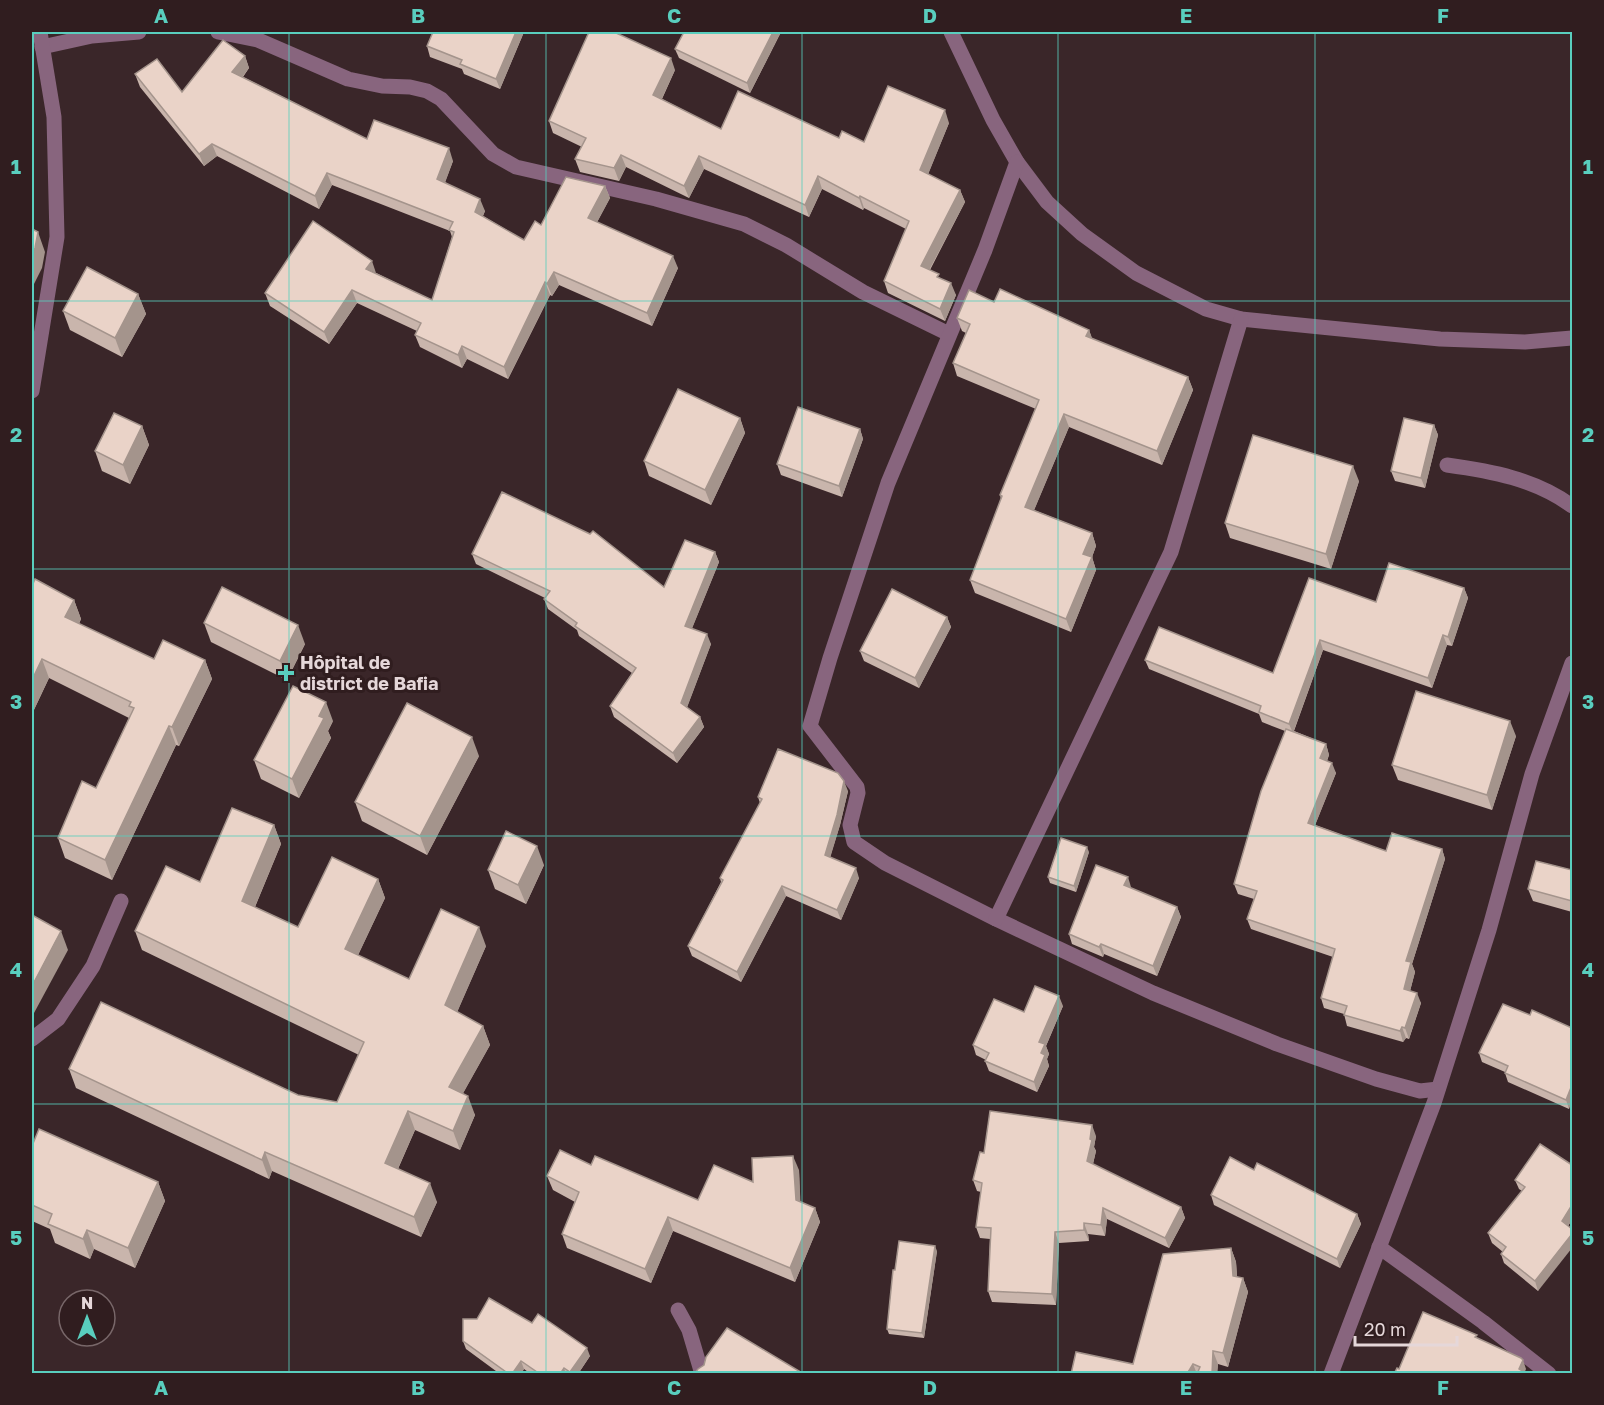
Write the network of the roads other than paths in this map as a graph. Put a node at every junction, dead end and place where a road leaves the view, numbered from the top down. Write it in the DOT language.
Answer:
graph roads {
  1 [pos="139,32"];
  2 [pos="218,32"];
  3 [pos="951,32"];
  4 [pos="41,39"];
  5 [pos="1017,162"];
  6 [pos="1241,319"];
  7 [pos="950,334"];
  8 [pos="1572,338"];
  9 [pos="32,391"];
  10 [pos="1447,465"];
  11 [pos="1572,506"];
  12 [pos="1572,663"];
  13 [pos="121,901"];
  14 [pos="996,919"];
  15 [pos="32,1039"];
  16 [pos="1438,1089"];
  17 [pos="1379,1247"];
  18 [pos="678,1310"];
  19 [pos="702,1374"];
  20 [pos="1330,1374"];
  21 [pos="1549,1374"];
  1 -- 4 [label="street"];
  2 -- 7 [label="street"];
  3 -- 5 [label="street"];
  4 -- 9 [label="street"];
  5 -- 6 [label="street"];
  5 -- 7 [label="street"];
  6 -- 8 [label="street"];
  6 -- 14 [label="street"];
  7 -- 14 [label="street"];
  10 -- 11 [label="street"];
  12 -- 16 [label="street"];
  13 -- 15 [label="street"];
  14 -- 16 [label="street"];
  16 -- 17 [label="street"];
  17 -- 20 [label="street"];
  17 -- 21 [label="street"];
  18 -- 19 [label="street"];
}
